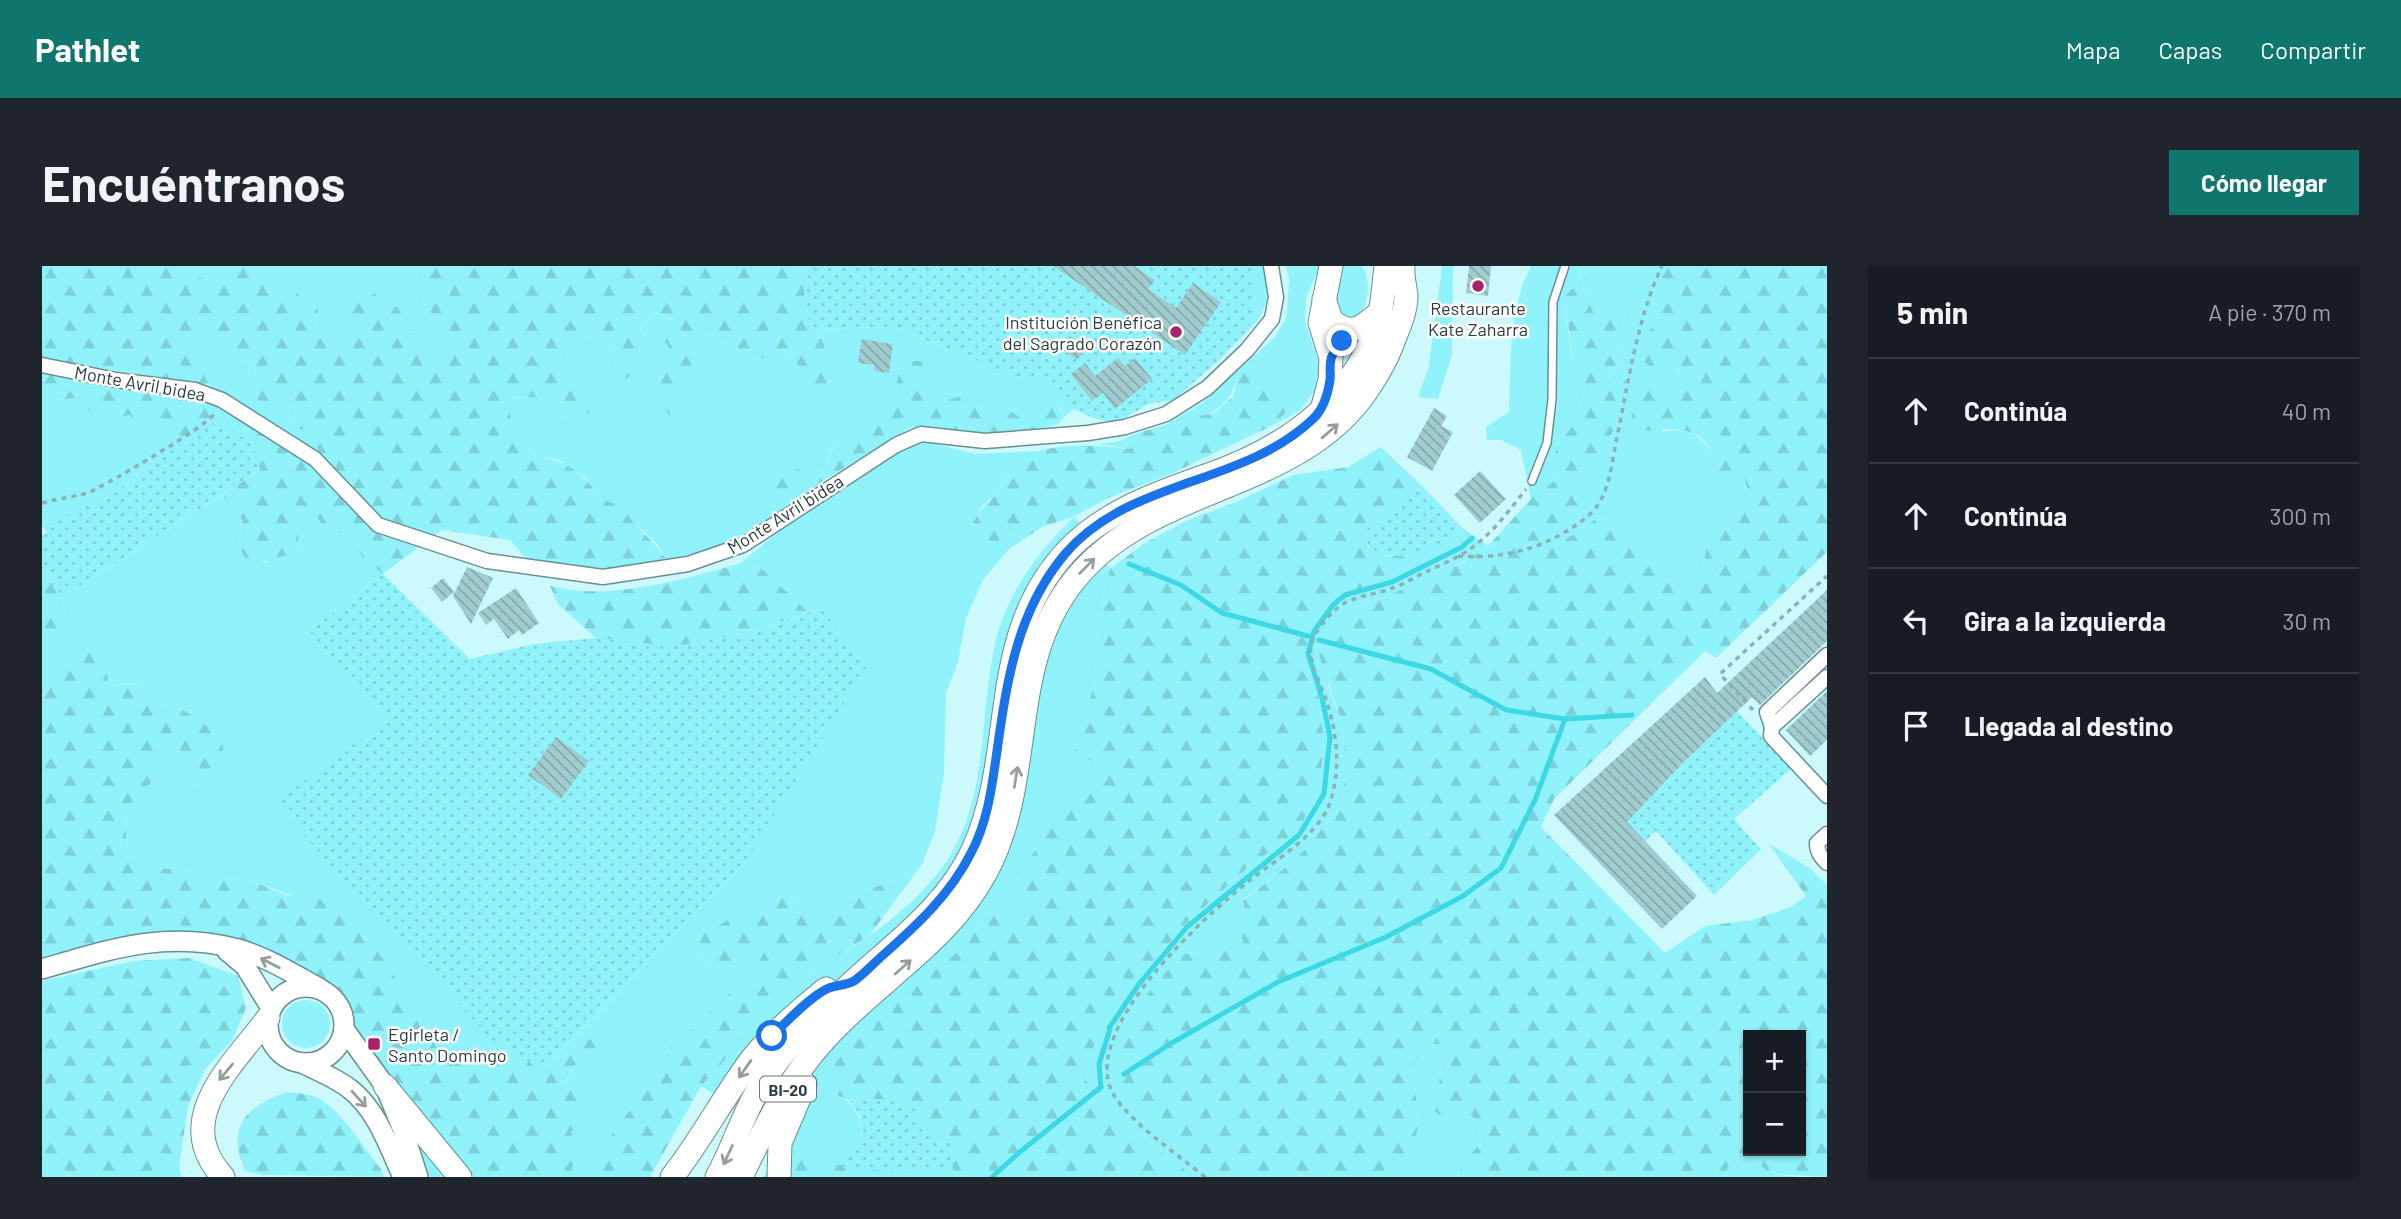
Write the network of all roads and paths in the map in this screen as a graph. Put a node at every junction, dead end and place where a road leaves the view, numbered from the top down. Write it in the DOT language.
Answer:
graph roads {
  1 [pos="1271,266"];
  2 [pos="1331,266"];
  3 [pos="1386,266"];
  4 [pos="1403,266"];
  5 [pos="1413,266"];
  6 [pos="1565,266"];
  7 [pos="1662,266"];
  8 [pos="1406,297"];
  9 [pos="1324,299"];
  10 [pos="1380,312"];
  11 [pos="1354,330"];
  12 [pos="1331,358"];
  13 [pos="42,365"];
  14 [pos="222,400"];
  15 [pos="1321,410"];
  16 [pos="1532,481"];
  17 [pos="42,503"];
  18 [pos="1457,556"];
  19 [pos="1827,576"];
  20 [pos="1827,655"];
  21 [pos="1827,677"];
  22 [pos="1772,729"];
  23 [pos="1827,796"];
  24 [pos="1827,834"];
  25 [pos="1827,863"];
  26 [pos="217,945"];
  27 [pos="42,969"];
  28 [pos="852,982"];
  29 [pos="321,989"];
  30 [pos="852,1012"];
  31 [pos="269,1013"];
  32 [pos="344,1029"];
  33 [pos="302,1063"];
  34 [pos="385,1086"];
  35 [pos="223,1177"];
  36 [pos="403,1177"];
  37 [pos="418,1177"];
  38 [pos="460,1177"];
  39 [pos="671,1177"];
  40 [pos="717,1177"];
  41 [pos="741,1177"];
  42 [pos="779,1177"];
  43 [pos="1205,1177"];
  1 -- 14 [label="street, Monte Avril bidea"];
  2 -- 9 [label="main road"];
  3 -- 10 [label="main road, BI-20"];
  4 -- 8 [label="main road, BI-20"];
  5 -- 8 [label="main road"];
  6 -- 16 [label="lane"];
  7 -- 18 [label="path"];
  30 -- 8 [label="main road, BI-20, one-way"];
  9 -- 11 [label="main road"];
  9 -- 12 [label="main road"];
  10 -- 11 [label="main road"];
  10 -- 15 [label="main road, BI-20"];
  11 -- 12 [label="main road"];
  12 -- 15 [label="main road"];
  13 -- 14 [label="street, Monte Avril bidea"];
  14 -- 17 [label="path"];
  15 -- 28 [label="main road, BI-20"];
  16 -- 18 [label="path"];
  18 -- 43 [label="path"];
  19 -- 22 [label="path"];
  20 -- 22 [label="street"];
  21 -- 22 [label="street"];
  22 -- 23 [label="street"];
  24 -- 25 [label="street"];
  26 -- 27 [label="street"];
  29 -- 26 [label="street, one-way"];
  26 -- 31 [label="street"];
  28 -- 39 [label="main road, one-way"];
  28 -- 40 [label="main road, BI-20, one-way"];
  29 -- 31 [label="street"];
  29 -- 32 [label="street"];
  30 -- 41 [label="main road, BI-20"];
  30 -- 42 [label="main road"];
  31 -- 33 [label="street"];
  31 -- 35 [label="main road, one-way"];
  32 -- 33 [label="street"];
  32 -- 34 [label="street"];
  33 -- 36 [label="street, one-way"];
  34 -- 37 [label="street"];
  34 -- 38 [label="main road"];
}
